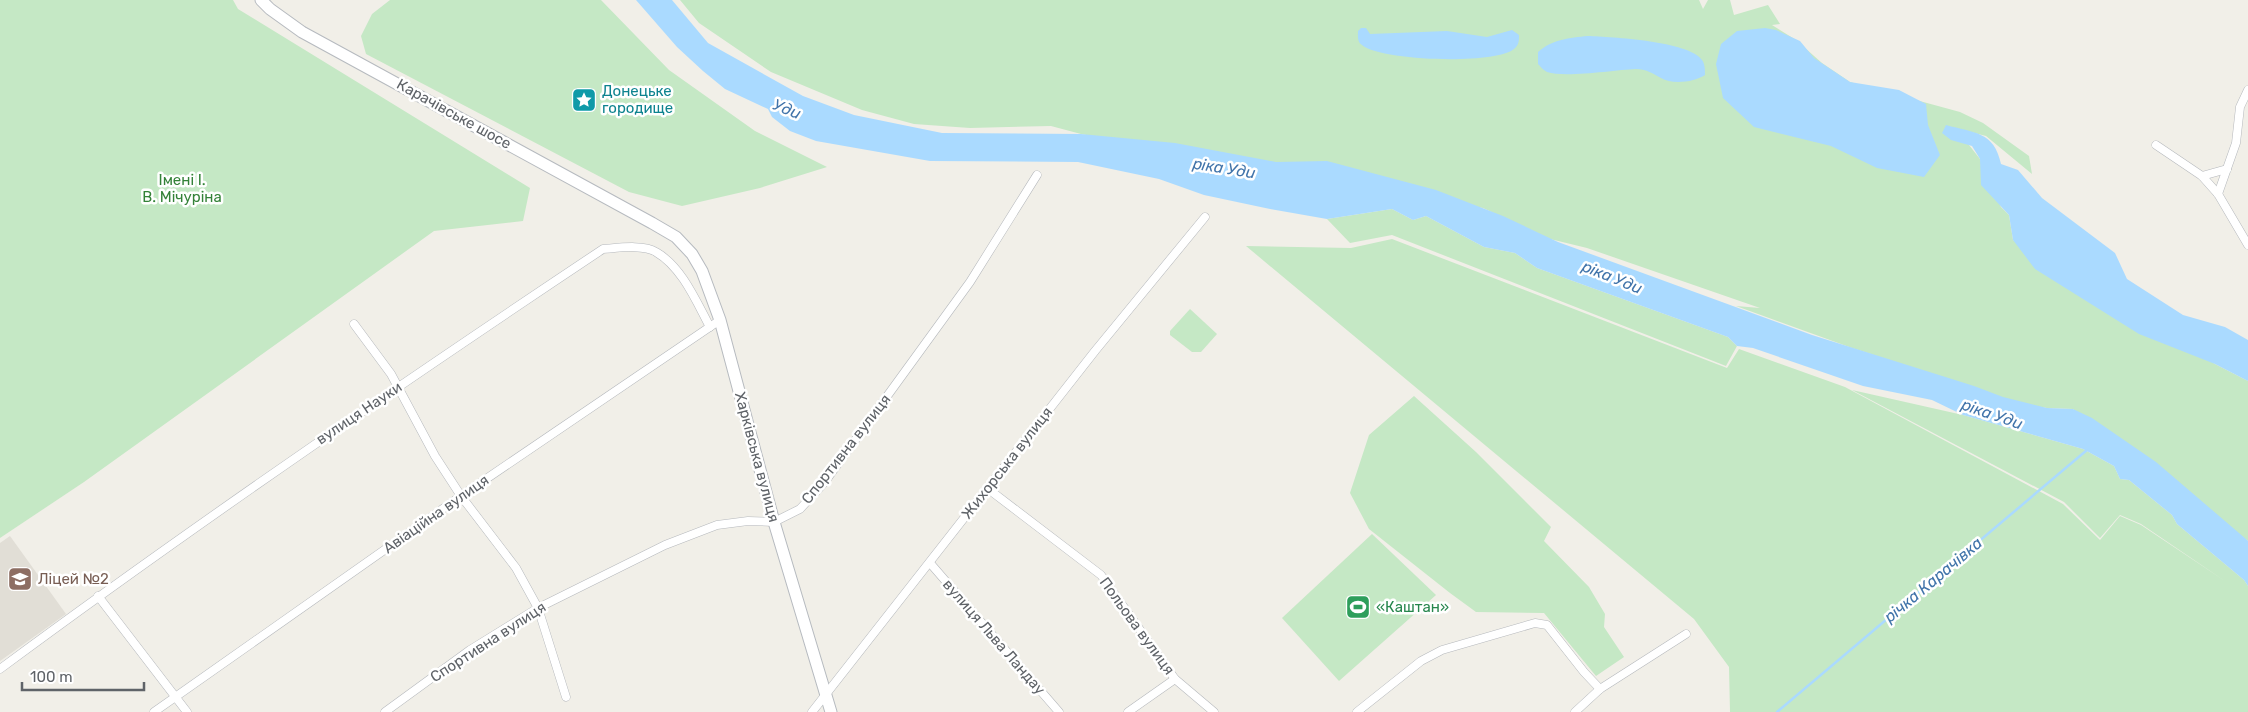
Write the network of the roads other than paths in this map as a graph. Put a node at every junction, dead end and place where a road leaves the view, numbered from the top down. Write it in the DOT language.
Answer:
graph roads {
  1 [pos="261,0"];
  2 [pos="2248,90"];
  3 [pos="2156,145"];
  4 [pos="2227,169"];
  5 [pos="1037,175"];
  6 [pos="2202,176"];
  7 [pos="2218,194"];
  8 [pos="1206,217"];
  9 [pos="652,223"];
  10 [pos="2248,245"];
  11 [pos="720,320"];
  12 [pos="354,324"];
  13 [pos="710,327"];
  14 [pos="398,387"];
  15 [pos="987,488"];
  16 [pos="461,496"];
  17 [pos="774,522"];
  18 [pos="930,563"];
  19 [pos="98,596"];
  20 [pos="538,608"];
  21 [pos="1686,634"];
  22 [pos="0,669"];
  23 [pos="1175,679"];
  24 [pos="1600,689"];
  25 [pos="176,696"];
  26 [pos="826,696"];
  27 [pos="566,697"];
  28 [pos="154,712"];
  29 [pos="187,712"];
  30 [pos="385,712"];
  31 [pos="812,712"];
  32 [pos="831,712"];
  33 [pos="1059,712"];
  34 [pos="1128,712"];
  35 [pos="1214,712"];
  36 [pos="1357,712"];
  37 [pos="1575,712"];
  1 -- 9 [label="main road, Карачівське шосе"];
  2 -- 4 [label="street"];
  3 -- 6 [label="street"];
  4 -- 6 [label="street"];
  4 -- 7 [label="street"];
  5 -- 17 [label="street, Спортивна вулиця"];
  6 -- 7 [label="street"];
  7 -- 10 [label="street"];
  8 -- 15 [label="street, Жихорська вулиця"];
  9 -- 11 [label="main road, Харківська вулиця"];
  11 -- 13 [label="street, Авіаційна вулиця"];
  11 -- 17 [label="main road, Харківська вулиця"];
  12 -- 14 [label="street"];
  13 -- 14 [label="street, вулиця Науки"];
  13 -- 16 [label="street, Авіаційна вулиця"];
  14 -- 16 [label="street"];
  14 -- 19 [label="street, вулиця Науки"];
  15 -- 18 [label="street, Жихорська вулиця"];
  15 -- 23 [label="street, Польова вулиця"];
  16 -- 20 [label="street"];
  16 -- 25 [label="street, Авіаційна вулиця"];
  17 -- 20 [label="street, Спортивна вулиця"];
  17 -- 26 [label="main road, Харківська вулиця"];
  18 -- 26 [label="street, Жихорська вулиця"];
  18 -- 33 [label="street, вулиця Льва Ландау"];
  19 -- 22 [label="street, вулиця Науки"];
  19 -- 25 [label="street"];
  20 -- 27 [label="street"];
  20 -- 30 [label="street, Спортивна вулиця"];
  21 -- 24 [label="street"];
  23 -- 34 [label="street"];
  23 -- 35 [label="street, Польова вулиця"];
  24 -- 36 [label="street"];
  24 -- 37 [label="street"];
  25 -- 28 [label="street, Авіаційна вулиця"];
  25 -- 29 [label="street"];
  26 -- 31 [label="street, Жихорська вулиця"];
  26 -- 32 [label="main road, Харківська вулиця"];
}
